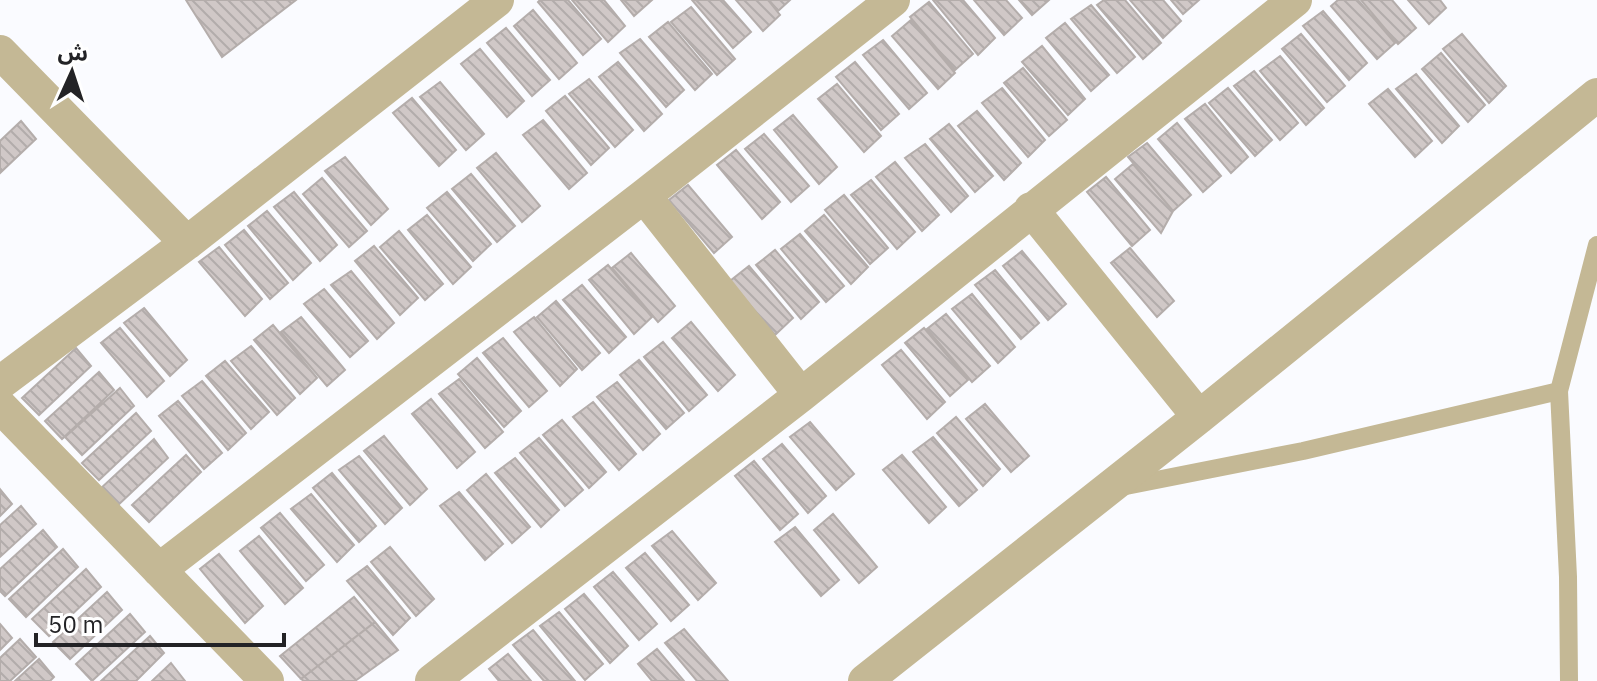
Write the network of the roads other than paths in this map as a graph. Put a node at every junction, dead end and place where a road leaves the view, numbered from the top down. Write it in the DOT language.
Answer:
graph roads {
  1 [pos="497,0"];
  2 [pos="893,0"];
  3 [pos="1295,0"];
  4 [pos="0,52"];
  5 [pos="1597,95"];
  6 [pos="644,196"];
  7 [pos="1031,209"];
  8 [pos="187,243"];
  9 [pos="1597,245"];
  10 [pos="0,383"];
  11 [pos="1559,391"];
  12 [pos="801,395"];
  13 [pos="0,406"];
  14 [pos="1199,417"];
  15 [pos="1107,490"];
  16 [pos="159,570"];
  17 [pos="267,681"];
  18 [pos="432,681"];
  19 [pos="865,681"];
  20 [pos="1569,681"];
  1 -- 8 [label="street"];
  2 -- 6 [label="street"];
  3 -- 7 [label="street"];
  4 -- 8 [label="street"];
  5 -- 14 [label="street"];
  6 -- 12 [label="street"];
  6 -- 16 [label="street"];
  7 -- 12 [label="street"];
  7 -- 14 [label="street"];
  8 -- 10 [label="street"];
  9 -- 11 [label="lane"];
  11 -- 15 [label="lane"];
  11 -- 20 [label="lane"];
  12 -- 18 [label="street"];
  13 -- 16 [label="street"];
  14 -- 15 [label="street"];
  15 -- 19 [label="street"];
  16 -- 17 [label="street"];
}
